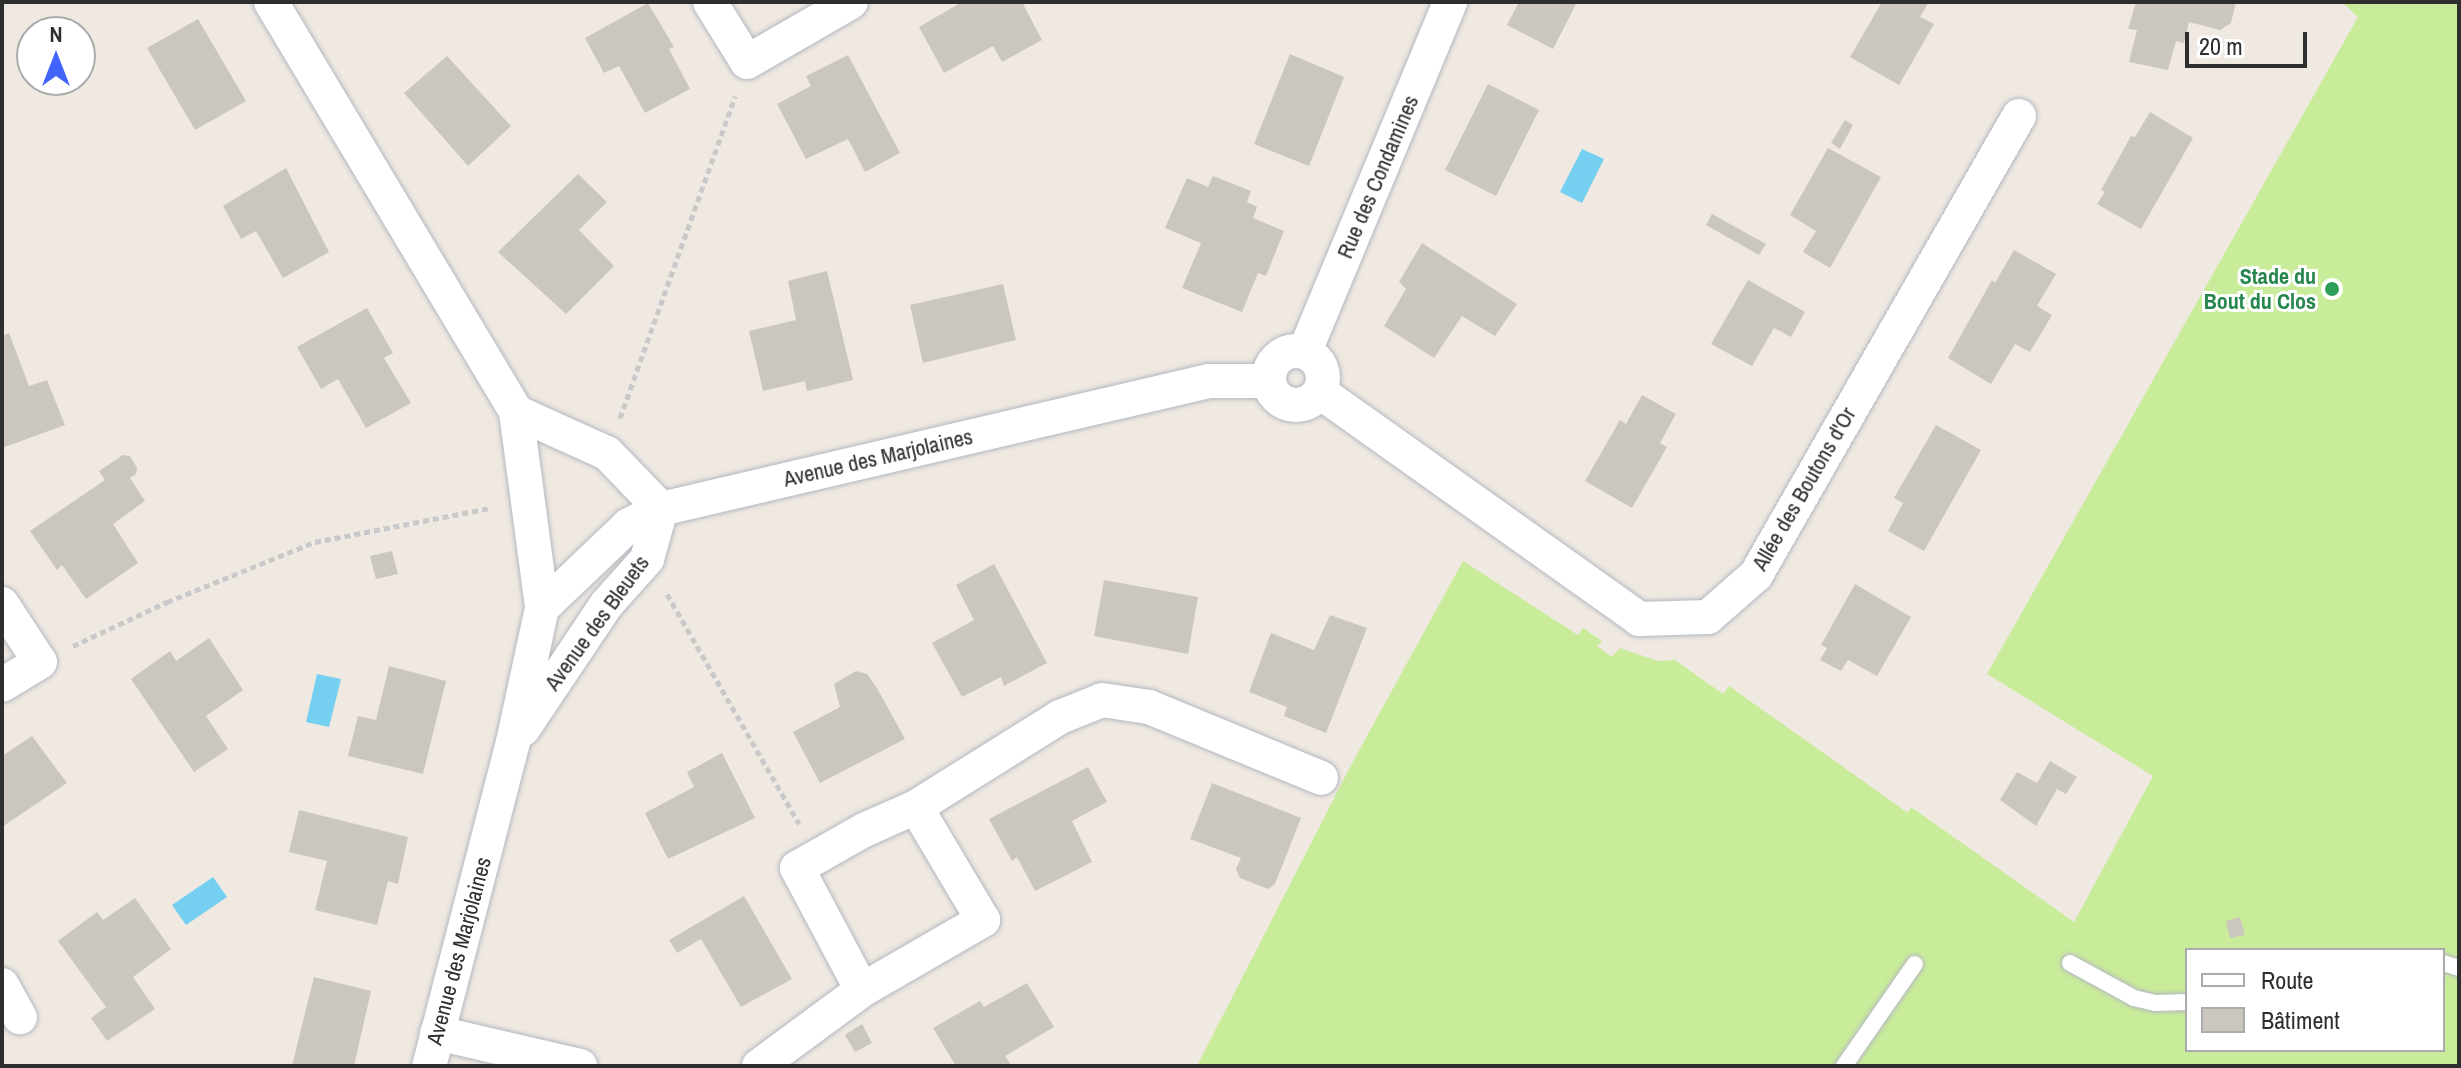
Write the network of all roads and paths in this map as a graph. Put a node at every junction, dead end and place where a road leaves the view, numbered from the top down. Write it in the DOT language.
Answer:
graph roads {
  1 [pos="271,2"];
  2 [pos="710,2"];
  3 [pos="851,2"];
  4 [pos="1450,2"];
  5 [pos="747,62"];
  6 [pos="2019,116"];
  7 [pos="1305,351"];
  8 [pos="1269,381"];
  9 [pos="1320,392"];
  10 [pos="516,412"];
  11 [pos="607,453"];
  12 [pos="527,501"];
  13 [pos="661,509"];
  14 [pos="647,559"];
  15 [pos="2,604"];
  16 [pos="606,605"];
  17 [pos="542,608"];
  18 [pos="40,662"];
  19 [pos="2,685"];
  20 [pos="513,742"];
  21 [pos="1321,778"];
  22 [pos="916,807"];
  23 [pos="818,856"];
  24 [pos="2070,963"];
  25 [pos="1915,964"];
  26 [pos="2,985"];
  27 [pos="862,990"];
  28 [pos="2185,1002"];
  29 [pos="20,1017"];
  30 [pos="437,1033"];
  31 [pos="429,1066"];
  32 [pos="580,1066"];
  33 [pos="759,1066"];
  34 [pos="1844,1066"];
  1 -- 10 [label="street, Avenue des Marjolaines"];
  2 -- 5 [label="street"];
  3 -- 5 [label="street"];
  4 -- 7 [label="street, Rue des Condamines"];
  5 -- 11 [label="path"];
  6 -- 9 [label="street, Allée des Boutons d'Or"];
  7 -- 8 [label="street"];
  7 -- 9 [label="street"];
  8 -- 9 [label="street"];
  8 -- 13 [label="street, Avenue des Marjolaines"];
  10 -- 11 [label="street"];
  10 -- 12 [label="street, Avenue des Marjolaines"];
  11 -- 13 [label="street"];
  12 -- 17 [label="street, Avenue des Marjolaines"];
  12 -- 18 [label="path"];
  13 -- 14 [label="street, Avenue des Bleuets"];
  13 -- 17 [label="street, Avenue des Bleuets"];
  14 -- 16 [label="street, Avenue des Bleuets"];
  14 -- 23 [label="path"];
  15 -- 18 [label="street"];
  16 -- 17 [label="street"];
  16 -- 20 [label="street, Avenue des Bleuets"];
  17 -- 20 [label="street, Avenue des Marjolaines"];
  18 -- 19 [label="street"];
  20 -- 30 [label="street, Avenue des Marjolaines"];
  21 -- 22 [label="street"];
  22 -- 23 [label="street"];
  22 -- 27 [label="street"];
  23 -- 27 [label="street"];
  24 -- 28 [label="lane"];
  25 -- 34 [label="lane"];
  26 -- 29 [label="street"];
  27 -- 33 [label="street"];
  30 -- 31 [label="street, Avenue des Marjolaines"];
  30 -- 32 [label="street"];
}
